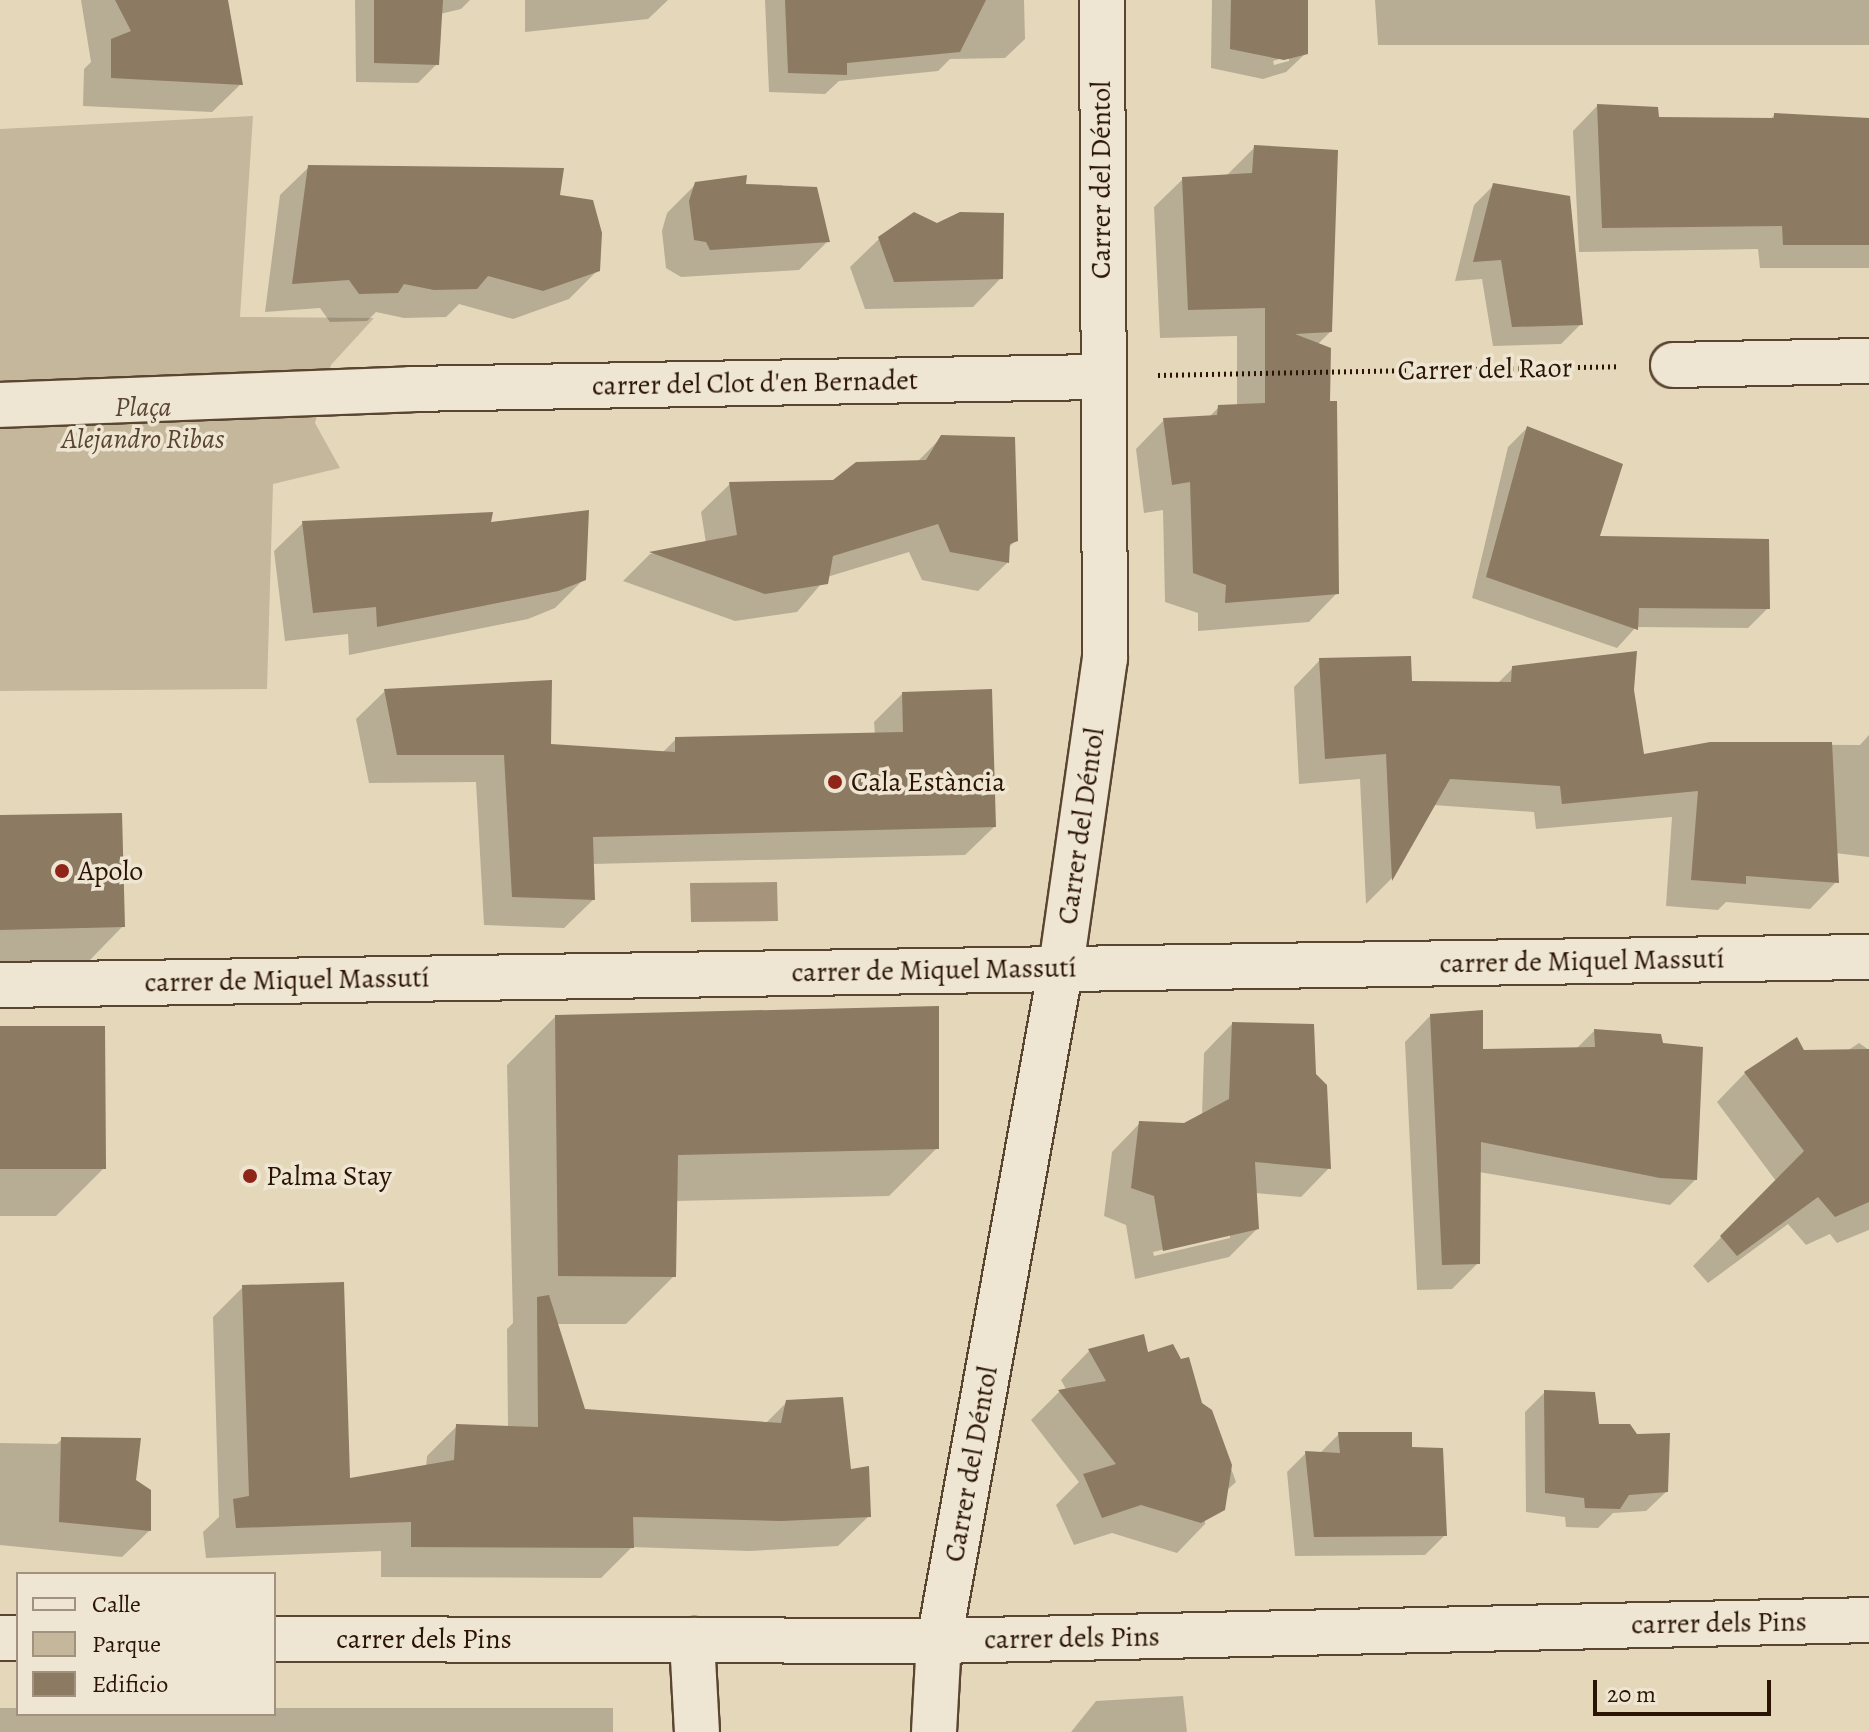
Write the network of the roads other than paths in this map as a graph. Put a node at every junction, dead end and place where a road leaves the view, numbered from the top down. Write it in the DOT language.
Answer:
graph roads {
  1 [pos="1102,0"];
  2 [pos="1869,361"];
  3 [pos="1673,365"];
  4 [pos="1100,377"];
  5 [pos="0,405"];
  6 [pos="1869,957"];
  7 [pos="1061,967"];
  8 [pos="0,985"];
  9 [pos="1869,1620"];
  10 [pos="276,1639"];
  11 [pos="692,1640"];
  12 [pos="939,1641"];
  13 [pos="697,1732"];
  14 [pos="934,1732"];
  1 -- 4 [label="street, Carrer del Déntol"];
  2 -- 3 [label="street"];
  4 -- 5 [label="street, carrer del Clot d'en Bernadet"];
  4 -- 7 [label="street, Carrer del Déntol"];
  6 -- 7 [label="street, carrer de Miquel Massutí"];
  7 -- 8 [label="street, carrer de Miquel Massutí"];
  7 -- 12 [label="street, Carrer del Déntol"];
  9 -- 12 [label="street, carrer dels Pins"];
  10 -- 11 [label="street, carrer dels Pins"];
  11 -- 12 [label="street, carrer dels Pins"];
  11 -- 13 [label="street"];
  12 -- 14 [label="street, Carrer del Déntol"];
}
